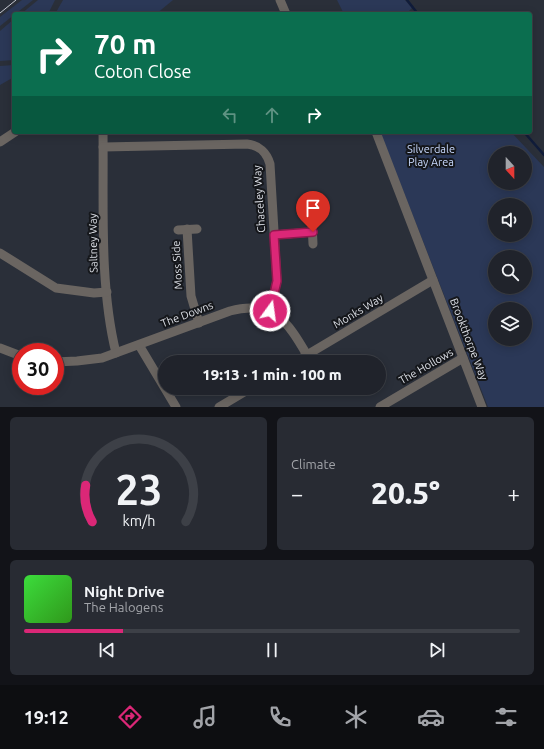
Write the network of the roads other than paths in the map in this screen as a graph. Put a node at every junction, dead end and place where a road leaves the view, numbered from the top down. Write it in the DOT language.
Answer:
graph roads {
  1 [pos="280,0"];
  2 [pos="285,12"];
  3 [pos="12,134"];
  4 [pos="103,134"];
  5 [pos="377,134"];
  6 [pos="0,142"];
  7 [pos="103,147"];
  8 [pos="312,223"];
  9 [pos="187,229"];
  10 [pos="313,232"];
  11 [pos="274,235"];
  12 [pos="313,244"];
  13 [pos="0,253"];
  14 [pos="433,280"];
  15 [pos="107,292"];
  16 [pos="270,311"];
  17 [pos="199,322"];
  18 [pos="139,345"];
  19 [pos="0,348"];
  20 [pos="12,353"];
  21 [pos="116,353"];
  22 [pos="307,355"];
  23 [pos="463,358"];
  24 [pos="64,361"];
  25 [pos="239,395"];
  26 [pos="391,404"];
  27 [pos="176,407"];
  28 [pos="219,407"];
  29 [pos="380,407"];
  30 [pos="482,407"];
  1 -- 2 [label="street"];
  3 -- 6 [label="street"];
  4 -- 7 [label="street, Saltney Way"];
  5 -- 14 [label="street"];
  7 -- 11 [label="street, Chaceley Way"];
  7 -- 15 [label="street, Saltney Way"];
  8 -- 10 [label="street"];
  9 -- 17 [label="street, Moss Side"];
  10 -- 11 [label="street"];
  10 -- 12 [label="street"];
  11 -- 16 [label="street, Chaceley Way"];
  13 -- 15 [label="street"];
  14 -- 22 [label="street, Monks Way"];
  14 -- 23 [label="street, Brookthorpe Way"];
  15 -- 21 [label="street, Saltney Way"];
  16 -- 17 [label="street, The Downs"];
  16 -- 22 [label="street, The Downs"];
  17 -- 18 [label="street, The Downs"];
  18 -- 21 [label="street, The Downs"];
  18 -- 27 [label="street"];
  19 -- 20 [label="street"];
  21 -- 24 [label="street, The Downs"];
  23 -- 26 [label="street, The Hollows"];
  23 -- 30 [label="street, Brookthorpe Way"];
  25 -- 28 [label="street"];
  26 -- 29 [label="street, The Hollows"];
}
